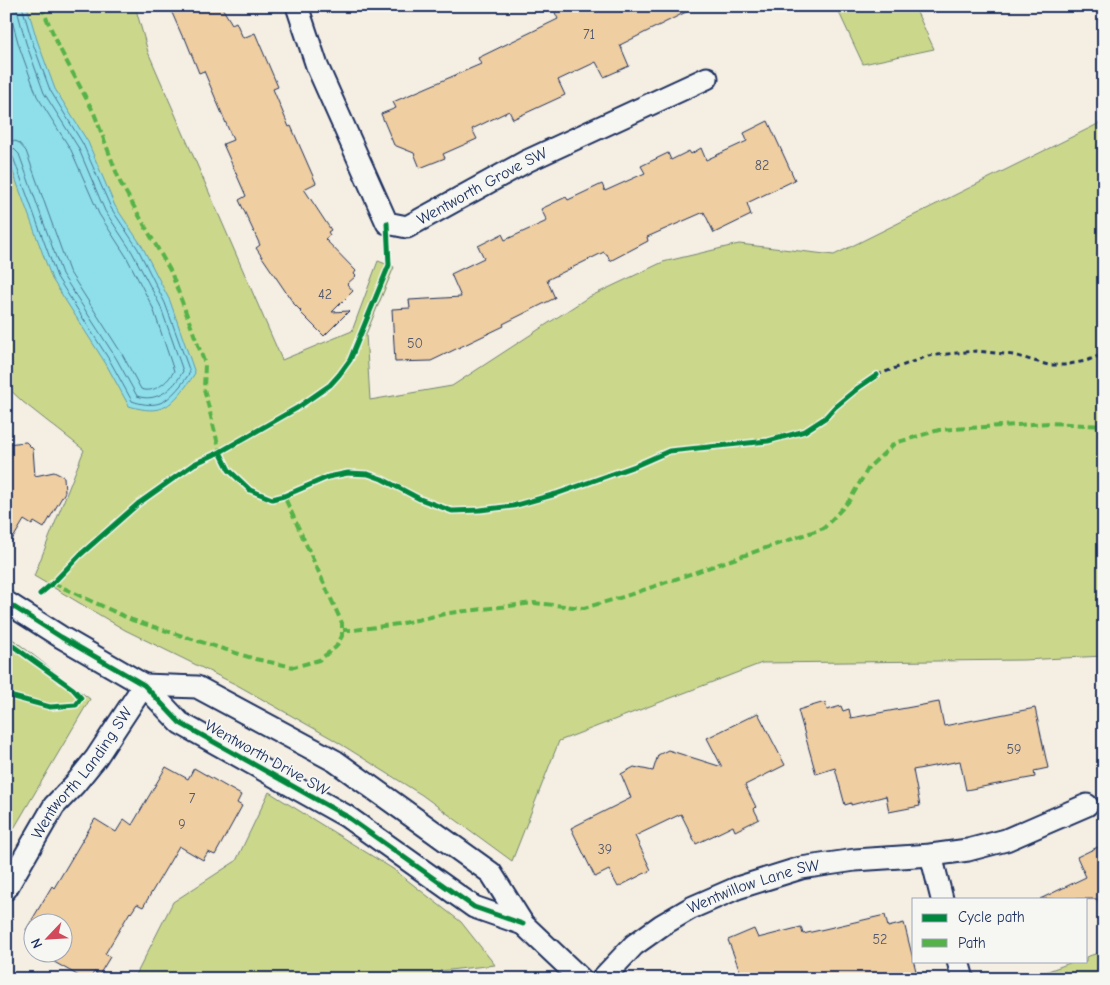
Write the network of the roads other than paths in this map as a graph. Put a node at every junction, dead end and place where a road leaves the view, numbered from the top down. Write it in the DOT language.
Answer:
graph roads {
  1 [pos="297,6"];
  2 [pos="707,78"];
  3 [pos="6,602"];
  4 [pos="144,685"];
  5 [pos="1087,804"];
  6 [pos="931,856"];
  7 [pos="6,889"];
  8 [pos="942,898"];
  9 [pos="523,924"];
  10 [pos="958,962"];
  11 [pos="581,979"];
  12 [pos="602,979"];
  13 [pos="963,979"];
  1 -- 2 [label="street, Wentworth Grove SW"];
  3 -- 4 [label="street, Wentworth Drive SW"];
  4 -- 7 [label="street, Wentworth Landing SW"];
  4 -- 9 [label="street, Wentworth Drive SW"];
  4 -- 9 [label="street, Wentworth Drive SW"];
  5 -- 6 [label="street, Wentwillow Lane SW"];
  6 -- 8 [label="street"];
  6 -- 12 [label="street, Wentwillow Lane SW"];
  9 -- 11 [label="street, Wentworth Drive SW"];
  10 -- 13 [label="street"];
}
